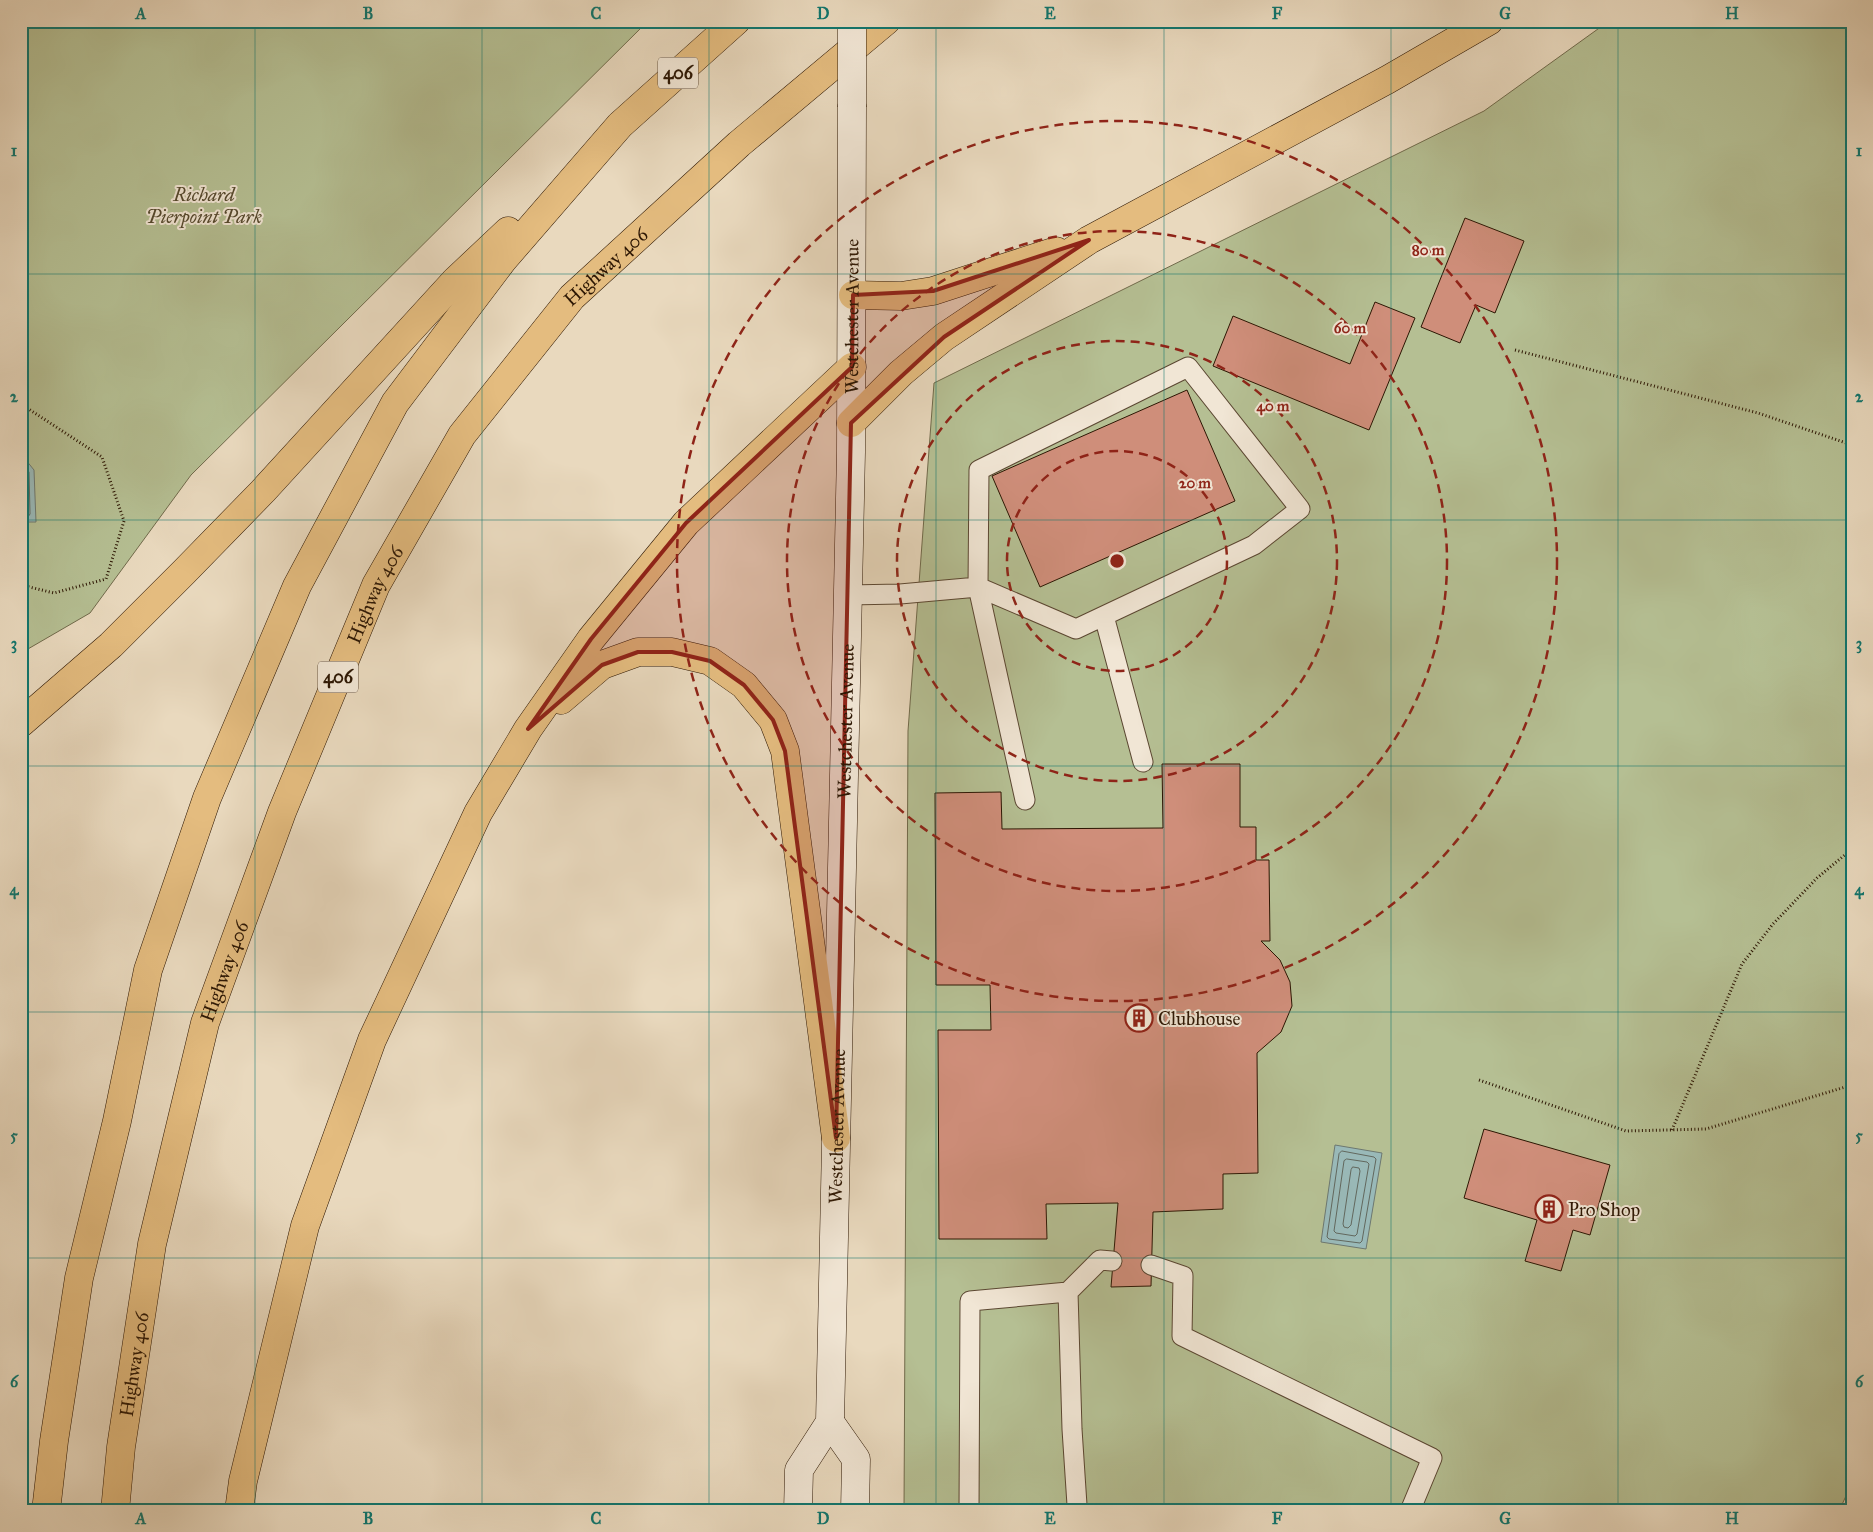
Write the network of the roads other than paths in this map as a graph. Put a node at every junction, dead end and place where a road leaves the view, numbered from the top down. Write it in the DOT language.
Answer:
graph roads {
  1 [pos="736,21"];
  2 [pos="852,21"];
  3 [pos="886,21"];
  4 [pos="1489,21"];
  5 [pos="620,125"];
  6 [pos="1089,240"];
  7 [pos="853,295"];
  8 [pos="852,367"];
  9 [pos="851,423"];
  10 [pos="978,587"];
  11 [pos="848,595"];
  12 [pos="1104,616"];
  13 [pos="21,723"];
  14 [pos="528,729"];
  15 [pos="1143,762"];
  16 [pos="1025,800"];
  17 [pos="836,1138"];
  18 [pos="1112,1261"];
  19 [pos="1151,1265"];
  20 [pos="1068,1292"];
  21 [pos="830,1422"];
  22 [pos="1077,1506"];
  23 [pos="46,1511"];
  24 [pos="115,1511"];
  25 [pos="239,1511"];
  26 [pos="798,1511"];
  27 [pos="855,1511"];
  28 [pos="969,1511"];
  29 [pos="1410,1511"];
  1 -- 5 [label="highway, 406"];
  2 -- 7 [label="main road, Westchester Avenue, bridge"];
  3 -- 24 [label="highway, Highway 406 / 406"];
  4 -- 6 [label="highway"];
  5 -- 13 [label="highway"];
  5 -- 23 [label="highway, 406"];
  6 -- 7 [label="highway"];
  6 -- 9 [label="highway"];
  7 -- 8 [label="main road, Westchester Avenue"];
  8 -- 9 [label="main road, Westchester Avenue"];
  8 -- 14 [label="highway"];
  9 -- 11 [label="main road, Westchester Avenue"];
  10 -- 11 [label="lane"];
  10 -- 12 [label="lane"];
  10 -- 12 [label="lane"];
  10 -- 16 [label="lane"];
  11 -- 17 [label="main road, Westchester Avenue"];
  12 -- 15 [label="lane"];
  14 -- 17 [label="highway"];
  14 -- 25 [label="highway"];
  17 -- 21 [label="main road, Westchester Avenue"];
  18 -- 20 [label="lane"];
  19 -- 29 [label="lane"];
  20 -- 22 [label="lane"];
  20 -- 28 [label="lane"];
  21 -- 26 [label="main road"];
  21 -- 27 [label="main road"];
}
